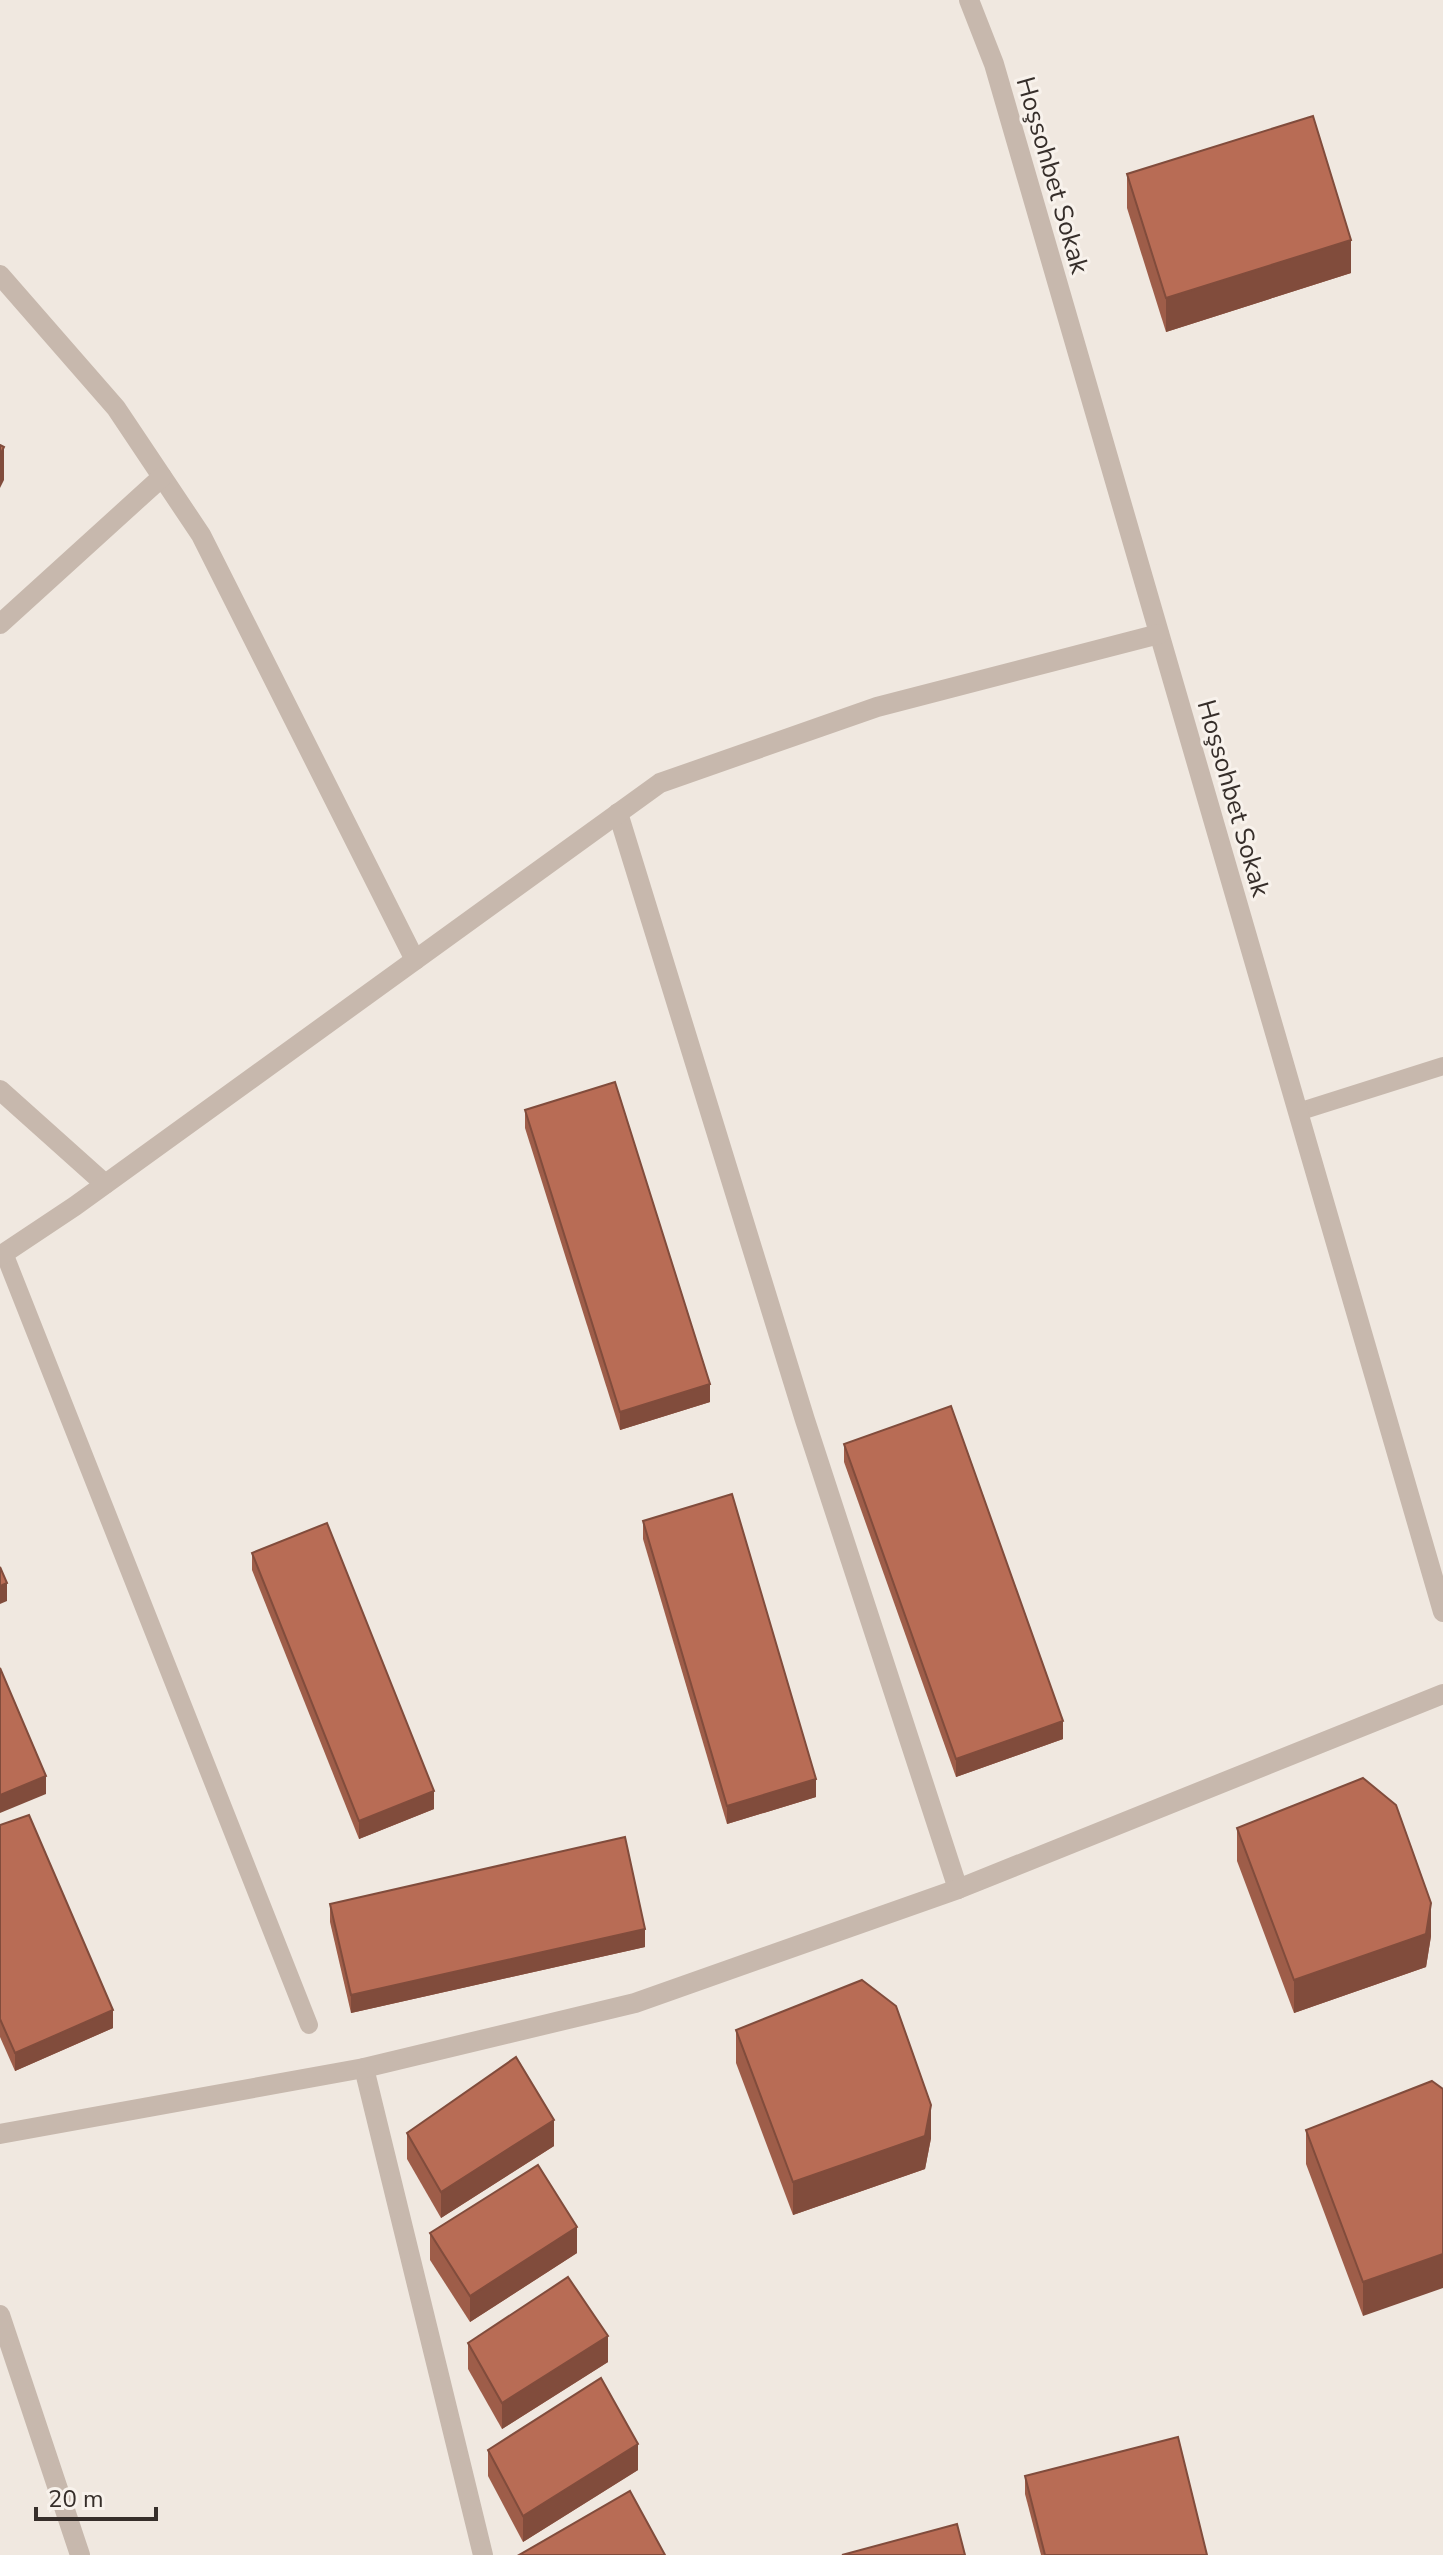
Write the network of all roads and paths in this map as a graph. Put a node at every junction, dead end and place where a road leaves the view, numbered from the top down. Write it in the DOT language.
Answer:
graph roads {
  1 [pos="969,0"];
  2 [pos="0,275"];
  3 [pos="162,477"];
  4 [pos="0,624"];
  5 [pos="1159,634"];
  6 [pos="618,813"];
  7 [pos="415,960"];
  8 [pos="1443,1066"];
  9 [pos="0,1090"];
  10 [pos="1298,1112"];
  11 [pos="105,1184"];
  12 [pos="2,1255"];
  13 [pos="1443,1612"];
  14 [pos="1443,1694"];
  15 [pos="958,1889"];
  16 [pos="309,2025"];
  17 [pos="364,2068"];
  18 [pos="0,2134"];
  19 [pos="0,2315"];
  20 [pos="80,2555"];
  21 [pos="483,2555"];
  1 -- 5 [label="street, Hoşsohbet Sokak"];
  2 -- 3 [label="street"];
  3 -- 4 [label="street"];
  3 -- 7 [label="street"];
  5 -- 6 [label="street"];
  5 -- 10 [label="street, Hoşsohbet Sokak"];
  6 -- 7 [label="street"];
  6 -- 15 [label="street"];
  7 -- 11 [label="street"];
  8 -- 10 [label="lane"];
  9 -- 11 [label="street"];
  10 -- 13 [label="street, Hoşsohbet Sokak"];
  11 -- 12 [label="street"];
  12 -- 16 [label="lane"];
  14 -- 15 [label="street"];
  15 -- 17 [label="street"];
  17 -- 18 [label="street"];
  17 -- 21 [label="street"];
  19 -- 20 [label="street"];
}
